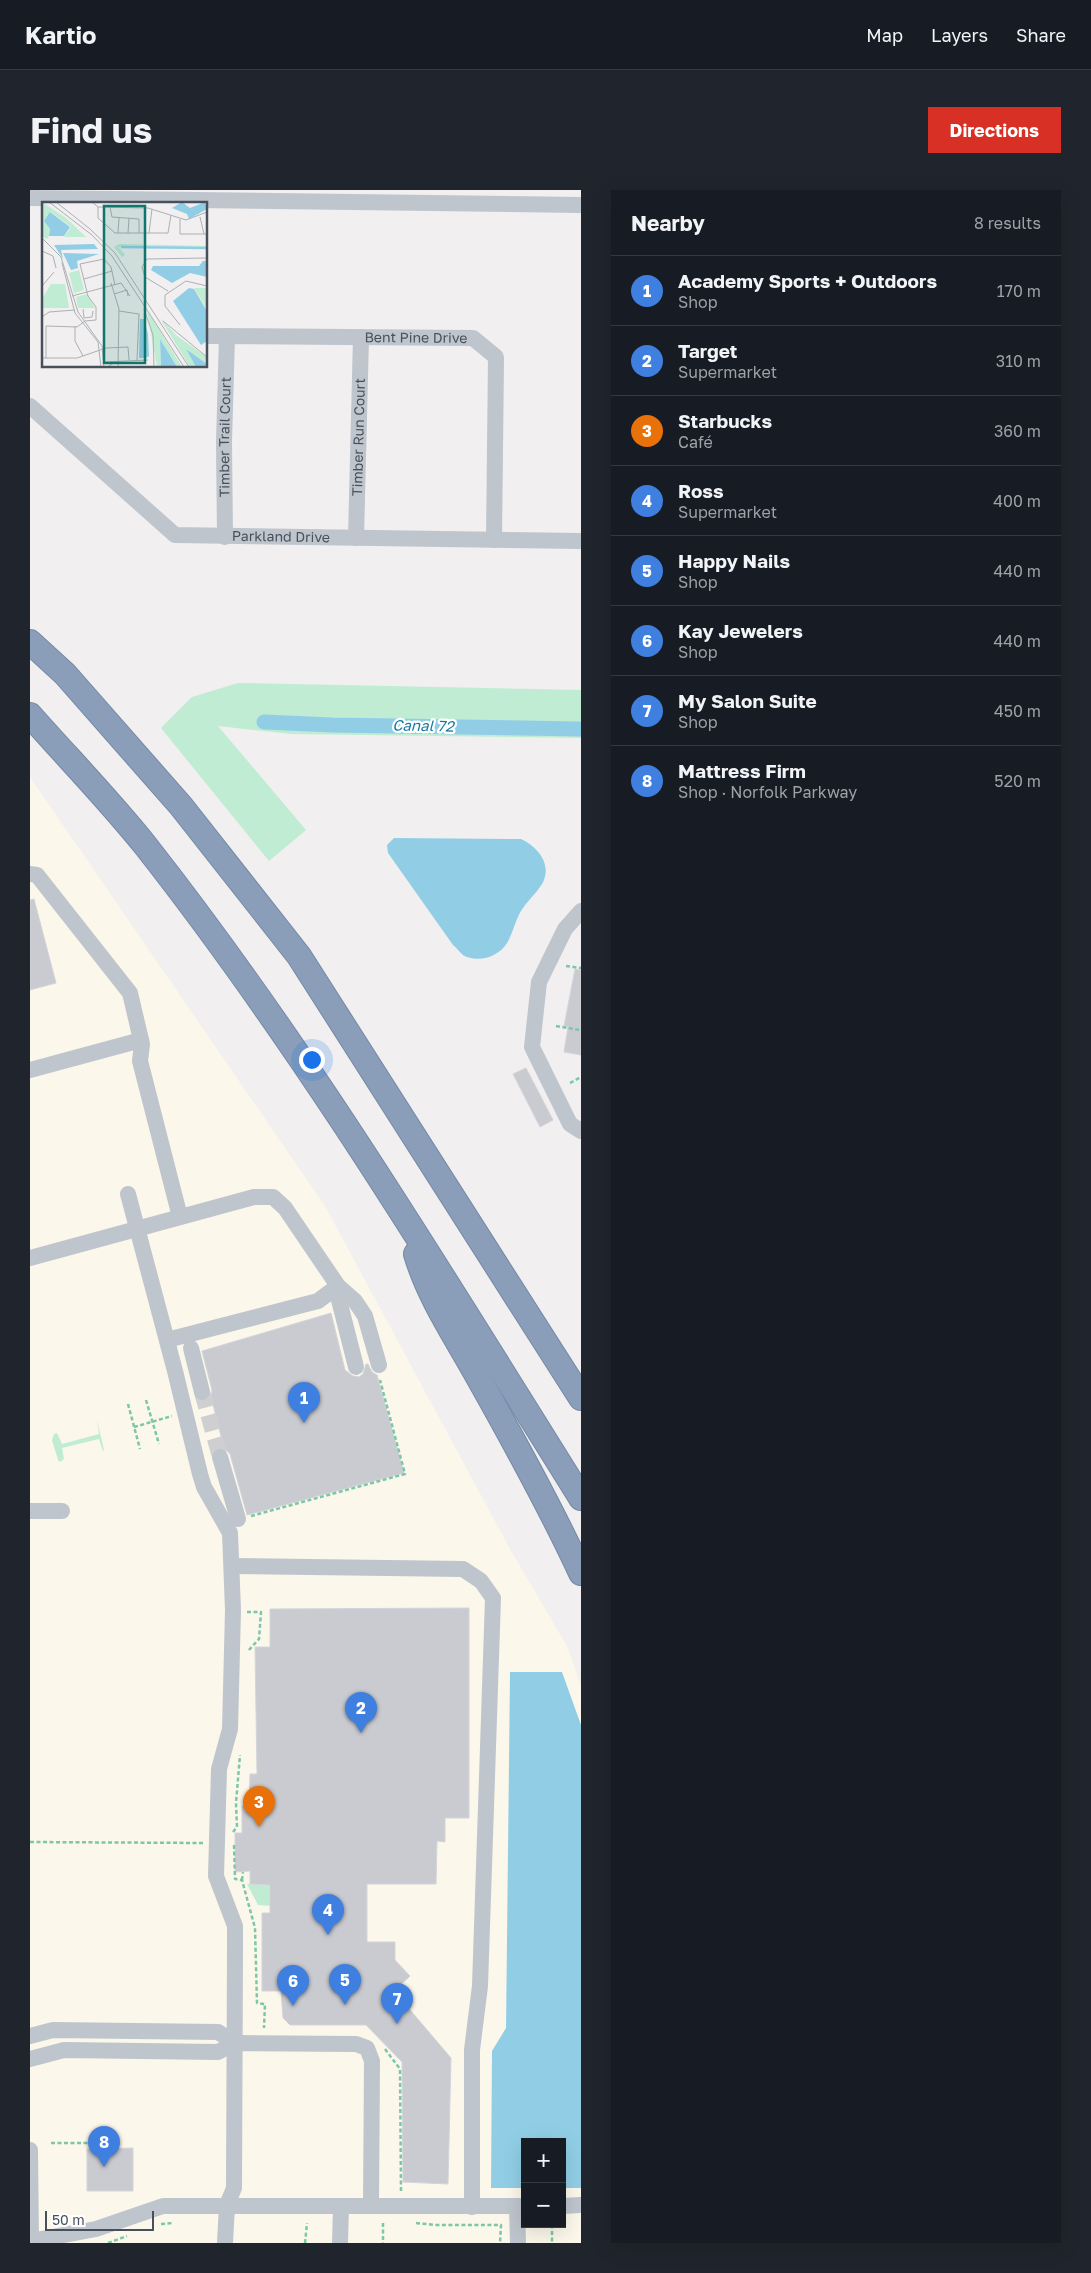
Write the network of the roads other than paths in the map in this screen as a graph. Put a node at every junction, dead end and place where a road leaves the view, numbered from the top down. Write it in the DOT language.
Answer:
graph roads {
  1 [pos="220,195"];
  2 [pos="30,198"];
  3 [pos="121,201"];
  4 [pos="581,205"];
  5 [pos="208,336"];
  6 [pos="227,336"];
  7 [pos="361,337"];
  8 [pos="30,406"];
  9 [pos="225,537"];
  10 [pos="356,538"];
  11 [pos="494,540"];
  12 [pos="581,541"];
  13 [pos="30,642"];
  14 [pos="30,715"];
  15 [pos="30,874"];
  16 [pos="581,911"];
  17 [pos="141,1040"];
  18 [pos="30,1070"];
  19 [pos="581,1131"];
  20 [pos="128,1194"];
  21 [pos="403,1215"];
  22 [pos="180,1217"];
  23 [pos="136,1229"];
  24 [pos="30,1258"];
  25 [pos="338,1286"];
  26 [pos="167,1340"];
  27 [pos="191,1348"];
  28 [pos="379,1365"];
  29 [pos="356,1367"];
  30 [pos="581,1398"];
  31 [pos="195,1405"];
  32 [pos="220,1457"];
  33 [pos="581,1498"];
  34 [pos="62,1510"];
  35 [pos="30,1511"];
  36 [pos="239,1520"];
  37 [pos="232,1566"];
  38 [pos="581,1573"];
  39 [pos="30,2036"];
  40 [pos="234,2044"];
  41 [pos="30,2059"];
  42 [pos="30,2150"];
  43 [pos="581,2205"];
  44 [pos="228,2206"];
  45 [pos="371,2206"];
  46 [pos="566,2206"];
  47 [pos="472,2207"];
  48 [pos="521,2207"];
  49 [pos="341,2214"];
  50 [pos="31,2242"];
  51 [pos="225,2243"];
  52 [pos="340,2243"];
  53 [pos="518,2243"];
  1 -- 3 [label="street"];
  1 -- 4 [label="street"];
  2 -- 3 [label="street"];
  5 -- 6 [label="street, Bent Pine Drive"];
  6 -- 7 [label="street, Bent Pine Drive"];
  6 -- 9 [label="street, Timber Trail Court"];
  7 -- 10 [label="street, Timber Run Court"];
  7 -- 11 [label="street, Bent Pine Drive"];
  8 -- 9 [label="street, Parkland Drive"];
  9 -- 10 [label="street, Parkland Drive"];
  10 -- 11 [label="street, Parkland Drive"];
  11 -- 12 [label="street, Parkland Drive"];
  13 -- 30 [label="highway"];
  14 -- 21 [label="highway"];
  15 -- 17 [label="street"];
  16 -- 19 [label="street"];
  17 -- 18 [label="street"];
  17 -- 22 [label="street"];
  20 -- 23 [label="street"];
  21 -- 33 [label="highway"];
  21 -- 38 [label="highway"];
  22 -- 23 [label="street"];
  22 -- 25 [label="street"];
  23 -- 24 [label="street"];
  23 -- 26 [label="street"];
  25 -- 26 [label="street"];
  25 -- 28 [label="street"];
  25 -- 29 [label="street"];
  26 -- 31 [label="street"];
  27 -- 31 [label="street"];
  31 -- 37 [label="street"];
  32 -- 36 [label="street"];
  34 -- 35 [label="street"];
  37 -- 40 [label="street"];
  37 -- 47 [label="street"];
  39 -- 40 [label="street"];
  40 -- 41 [label="street"];
  40 -- 44 [label="street"];
  40 -- 45 [label="street"];
  42 -- 50 [label="street"];
  43 -- 46 [label="street"];
  44 -- 49 [label="street"];
  44 -- 50 [label="street"];
  44 -- 51 [label="street"];
  45 -- 47 [label="street"];
  45 -- 49 [label="street"];
  47 -- 48 [label="street"];
  48 -- 53 [label="street"];
  49 -- 52 [label="street"];
}
